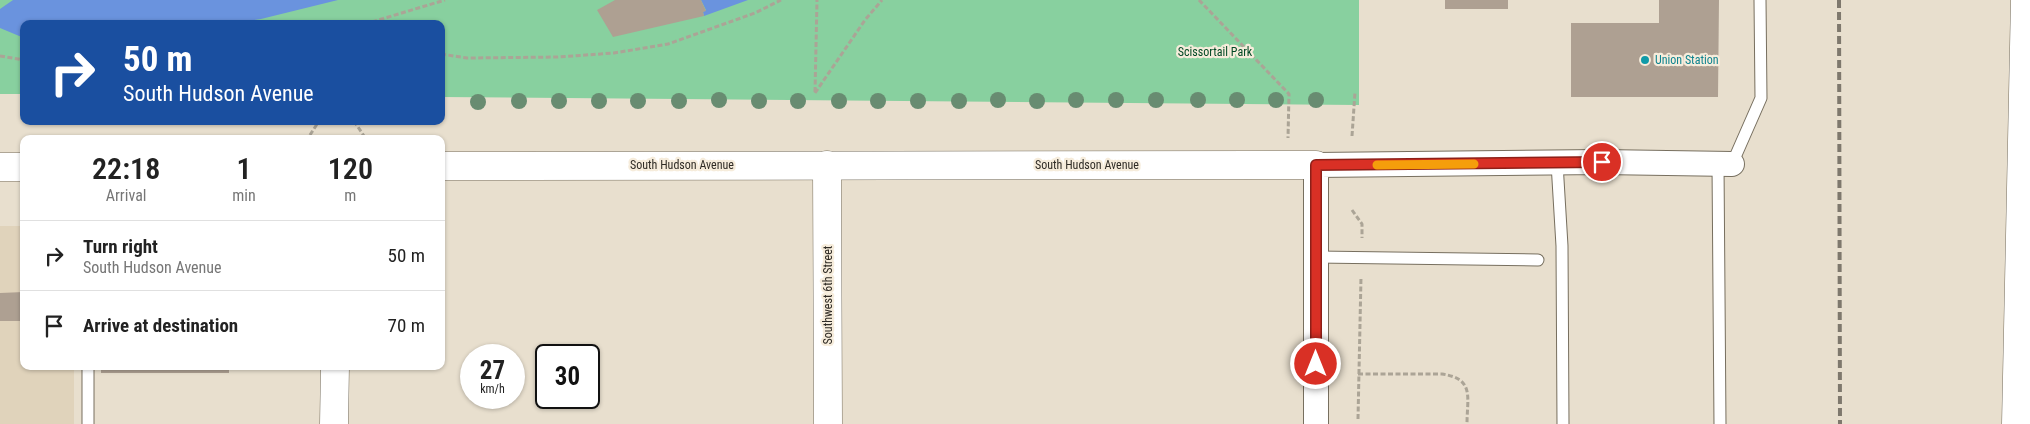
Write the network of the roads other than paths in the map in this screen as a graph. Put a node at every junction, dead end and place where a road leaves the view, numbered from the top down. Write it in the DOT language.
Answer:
graph roads {
  1 [pos="1760,0"];
  2 [pos="2025,0"];
  3 [pos="1557,163"];
  4 [pos="1725,164"];
  5 [pos="827,165"];
  6 [pos="1316,165"];
  7 [pos="445,166"];
  8 [pos="0,167"];
  9 [pos="20,167"];
  10 [pos="1316,257"];
  11 [pos="1538,260"];
  12 [pos="88,370"];
  13 [pos="335,370"];
  14 [pos="88,424"];
  15 [pos="334,424"];
  16 [pos="828,424"];
  17 [pos="1316,424"];
  18 [pos="1563,424"];
  19 [pos="1720,424"];
  20 [pos="2016,424"];
  1 -- 4 [label="lane"];
  2 -- 20 [label="main road"];
  3 -- 4 [label="street, South Hudson Avenue"];
  3 -- 6 [label="street, South Hudson Avenue"];
  3 -- 18 [label="lane"];
  4 -- 19 [label="lane"];
  5 -- 6 [label="main road, South Hudson Avenue"];
  5 -- 7 [label="main road, South Hudson Avenue"];
  5 -- 16 [label="main road, Southwest 6th Street"];
  6 -- 10 [label="street"];
  8 -- 9 [label="main road"];
  10 -- 11 [label="lane"];
  10 -- 17 [label="street"];
  12 -- 14 [label="lane"];
  13 -- 15 [label="main road"];
}
